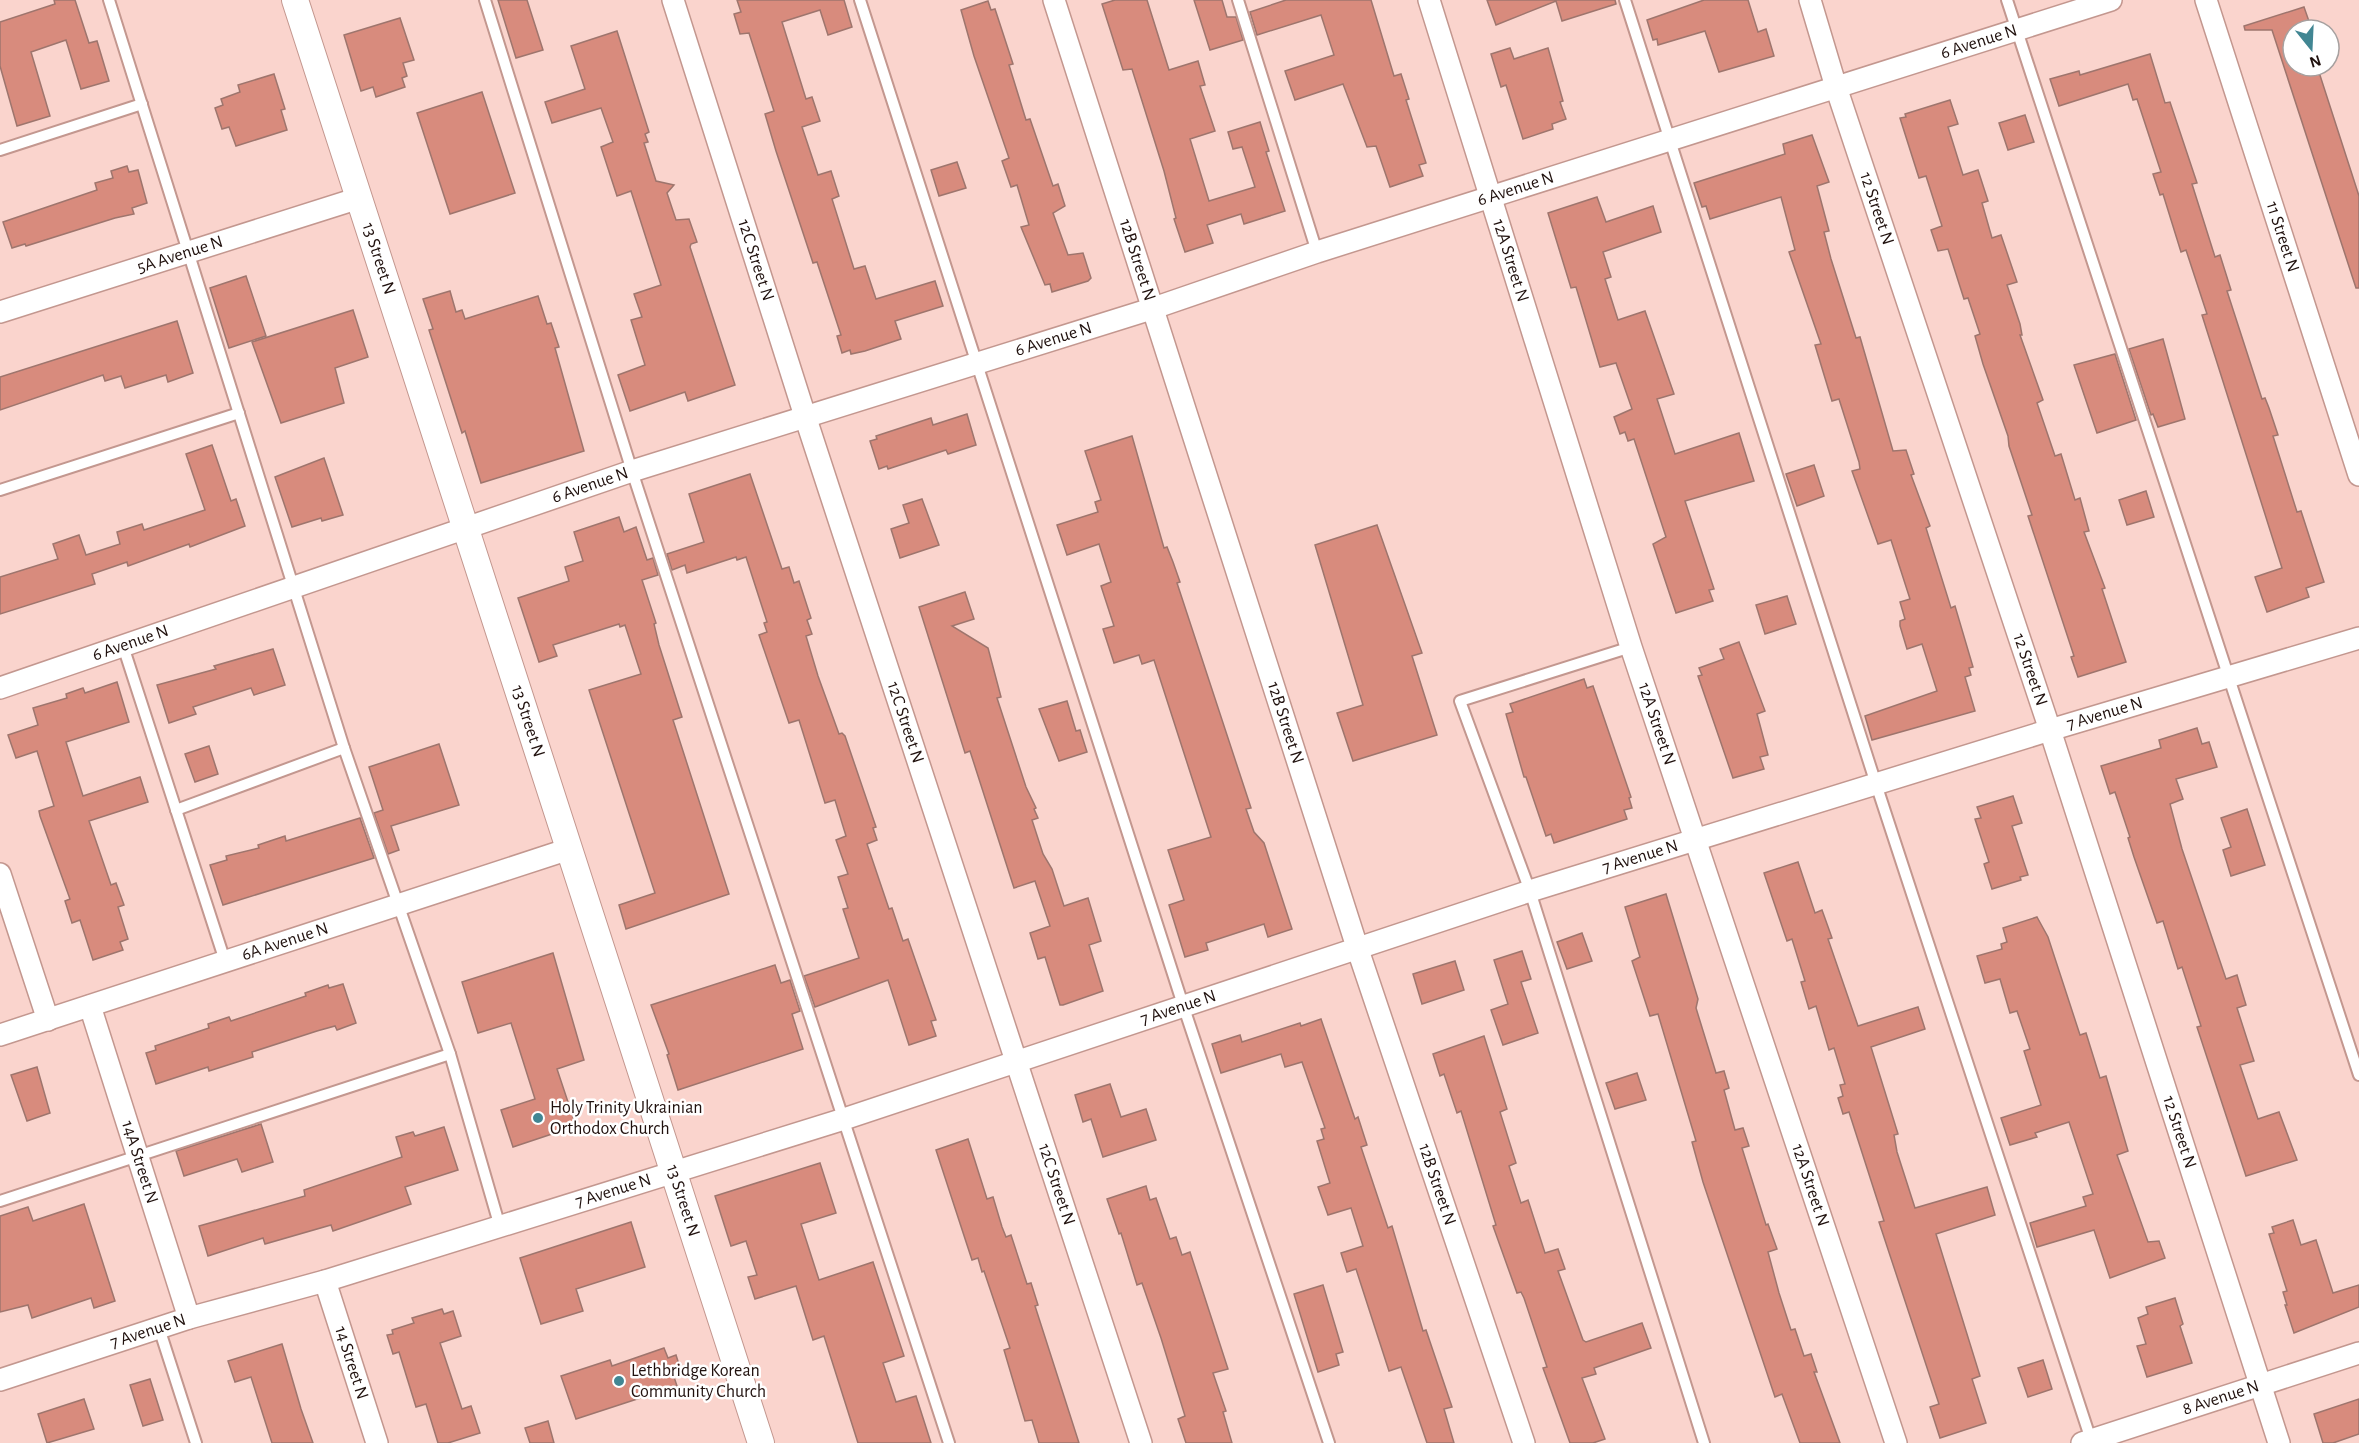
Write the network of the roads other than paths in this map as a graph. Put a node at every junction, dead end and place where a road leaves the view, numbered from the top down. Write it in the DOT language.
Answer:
graph roads {
  1 [pos="109,0"];
  2 [pos="295,0"];
  3 [pos="485,0"];
  4 [pos="673,0"];
  5 [pos="860,0"];
  6 [pos="1054,0"];
  7 [pos="1238,0"];
  8 [pos="1429,0"];
  9 [pos="1625,0"];
  10 [pos="1810,0"];
  11 [pos="2007,0"];
  12 [pos="2111,0"];
  13 [pos="2206,0"];
  14 [pos="2016,30"];
  15 [pos="1836,87"];
  16 [pos="142,104"];
  17 [pos="1670,140"];
  18 [pos="0,150"];
  19 [pos="359,198"];
  20 [pos="1489,199"];
  21 [pos="189,252"];
  22 [pos="1317,252"];
  23 [pos="1151,309"];
  24 [pos="0,312"];
  25 [pos="976,364"];
  26 [pos="239,413"];
  27 [pos="806,419"];
  28 [pos="632,471"];
  29 [pos="2359,475"];
  30 [pos="0,490"];
  31 [pos="465,526"];
  32 [pos="292,586"];
  33 [pos="2359,638"];
  34 [pos="123,646"];
  35 [pos="1631,647"];
  36 [pos="2228,678"];
  37 [pos="0,688"];
  38 [pos="2050,730"];
  39 [pos="344,748"];
  40 [pos="1876,784"];
  41 [pos="176,810"];
  42 [pos="1697,840"];
  43 [pos="569,849"];
  44 [pos="0,874"];
  45 [pos="1530,891"];
  46 [pos="399,905"];
  47 [pos="1358,950"];
  48 [pos="225,961"];
  49 [pos="90,1005"];
  50 [pos="1184,1008"];
  51 [pos="48,1020"];
  52 [pos="0,1035"];
  53 [pos="450,1054"];
  54 [pos="1018,1062"];
  55 [pos="2359,1075"];
  56 [pos="844,1119"];
  57 [pos="137,1154"];
  58 [pos="674,1173"];
  59 [pos="0,1201"];
  60 [pos="500,1227"];
  61 [pos="325,1281"];
  62 [pos="189,1318"];
  63 [pos="159,1328"];
  64 [pos="2359,1353"];
  65 [pos="0,1380"];
  66 [pos="2261,1385"];
  67 [pos="2088,1442"];
  68 [pos="196,1443"];
  69 [pos="377,1443"];
  70 [pos="761,1443"];
  71 [pos="949,1443"];
  72 [pos="1141,1443"];
  73 [pos="1329,1443"];
  74 [pos="1524,1443"];
  75 [pos="1704,1443"];
  76 [pos="1896,1443"];
  77 [pos="2279,1443"];
  1 -- 16 [label="lane"];
  2 -- 19 [label="street, 13 Street N"];
  3 -- 28 [label="lane"];
  4 -- 27 [label="street, 12C Street N"];
  5 -- 25 [label="lane"];
  6 -- 23 [label="street, 12B Street N"];
  7 -- 22 [label="lane"];
  8 -- 20 [label="street, 12A Street N"];
  9 -- 17 [label="lane"];
  10 -- 15 [label="street, 12 Street N"];
  11 -- 14 [label="lane"];
  12 -- 14 [label="street, 6 Avenue N"];
  13 -- 29 [label="street, 11 Street N"];
  14 -- 15 [label="street, 6 Avenue N"];
  14 -- 36 [label="lane"];
  15 -- 17 [label="street, 6 Avenue N"];
  15 -- 38 [label="street, 12 Street N"];
  16 -- 18 [label="lane"];
  16 -- 21 [label="lane"];
  17 -- 20 [label="street, 6 Avenue N"];
  17 -- 40 [label="lane"];
  19 -- 21 [label="street, 5A Avenue N"];
  19 -- 31 [label="street, 13 Street N"];
  20 -- 22 [label="street, 6 Avenue N"];
  20 -- 35 [label="street, 12A Street N"];
  21 -- 24 [label="street, 5A Avenue N"];
  21 -- 26 [label="lane"];
  22 -- 23 [label="street, 6 Avenue N"];
  23 -- 25 [label="street, 6 Avenue N"];
  23 -- 47 [label="street, 12B Street N"];
  25 -- 27 [label="street, 6 Avenue N"];
  25 -- 50 [label="lane"];
  26 -- 30 [label="lane"];
  26 -- 32 [label="lane"];
  27 -- 28 [label="street, 6 Avenue N"];
  27 -- 54 [label="street, 12C Street N"];
  28 -- 31 [label="street, 6 Avenue N"];
  28 -- 56 [label="lane"];
  31 -- 32 [label="street, 6 Avenue N"];
  31 -- 43 [label="street, 13 Street N"];
  32 -- 34 [label="street, 6 Avenue N"];
  32 -- 39 [label="lane"];
  33 -- 36 [label="street, 7 Avenue N"];
  34 -- 37 [label="street, 6 Avenue N"];
  34 -- 41 [label="lane"];
  35 -- 42 [label="street, 12A Street N"];
  35 -- 45 [label="lane"];
  36 -- 38 [label="street, 7 Avenue N"];
  36 -- 55 [label="lane"];
  38 -- 40 [label="street, 7 Avenue N"];
  38 -- 66 [label="street, 12 Street N"];
  39 -- 41 [label="lane"];
  39 -- 46 [label="lane"];
  40 -- 42 [label="street, 7 Avenue N"];
  40 -- 67 [label="lane"];
  41 -- 48 [label="lane"];
  42 -- 45 [label="street, 7 Avenue N"];
  42 -- 76 [label="street, 12A Street N"];
  43 -- 46 [label="street, 6A Avenue N"];
  43 -- 58 [label="street, 13 Street N"];
  44 -- 51 [label="street"];
  45 -- 47 [label="street, 7 Avenue N"];
  45 -- 75 [label="lane"];
  46 -- 48 [label="street, 6A Avenue N"];
  46 -- 53 [label="lane"];
  47 -- 50 [label="street, 7 Avenue N"];
  47 -- 74 [label="street, 12B Street N"];
  48 -- 49 [label="street, 6A Avenue N"];
  49 -- 51 [label="street, 6A Avenue N"];
  49 -- 57 [label="street, 14A Street N"];
  50 -- 54 [label="street, 7 Avenue N"];
  50 -- 73 [label="lane"];
  51 -- 52 [label="street, 6A Avenue N"];
  53 -- 57 [label="lane"];
  53 -- 60 [label="lane"];
  54 -- 56 [label="street, 7 Avenue N"];
  54 -- 72 [label="street, 12C Street N"];
  56 -- 58 [label="street, 7 Avenue N"];
  56 -- 71 [label="lane"];
  57 -- 59 [label="lane"];
  57 -- 62 [label="street, 14A Street N"];
  58 -- 60 [label="street, 7 Avenue N"];
  58 -- 70 [label="street, 13 Street N"];
  60 -- 61 [label="street, 7 Avenue N"];
  61 -- 62 [label="street, 7 Avenue N"];
  61 -- 69 [label="street, 14 Street N"];
  62 -- 63 [label="street, 7 Avenue N"];
  63 -- 65 [label="street, 7 Avenue N"];
  63 -- 68 [label="lane"];
  64 -- 66 [label="street, 8 Avenue N"];
  66 -- 67 [label="street, 8 Avenue N"];
  66 -- 77 [label="street, 12 Street N"];
}
